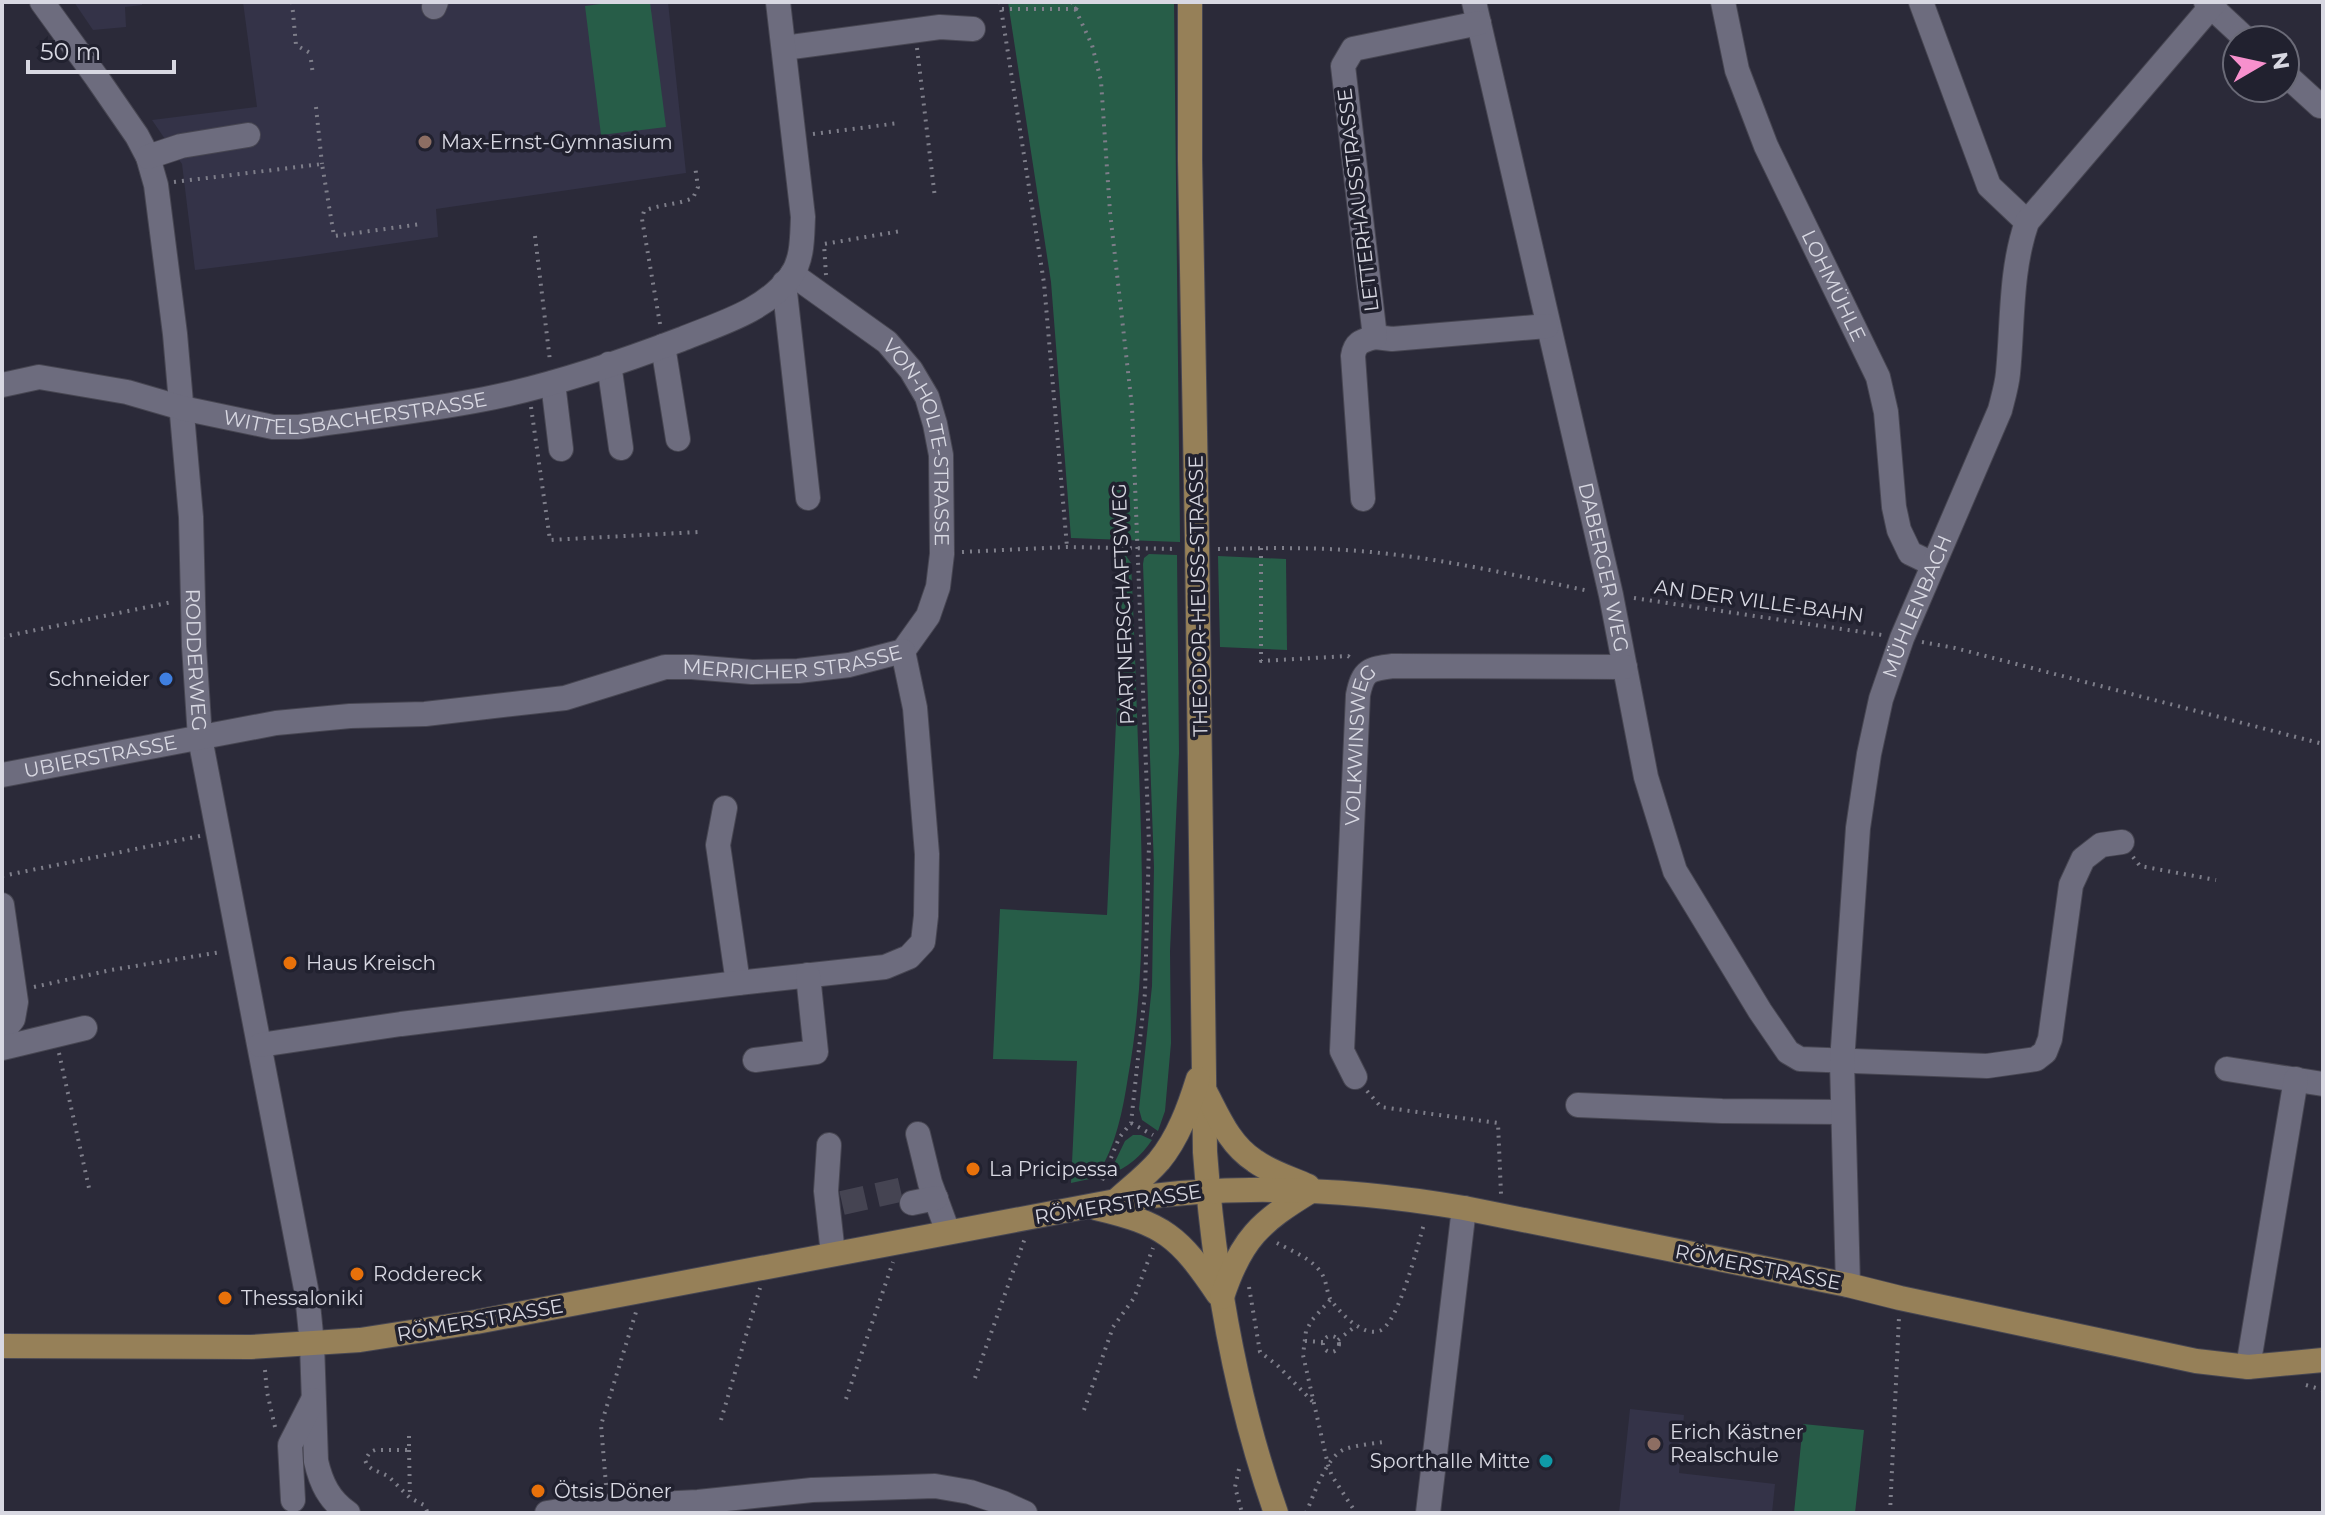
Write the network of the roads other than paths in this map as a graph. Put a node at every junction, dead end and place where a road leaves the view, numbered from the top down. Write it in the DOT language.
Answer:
graph roads {
  1 [pos="42,2"];
  2 [pos="778,2"];
  3 [pos="1190,2"];
  4 [pos="1723,2"];
  5 [pos="1921,2"];
  6 [pos="2210,3"];
  7 [pos="1476,12"];
  8 [pos="2231,24"];
  9 [pos="973,29"];
  10 [pos="784,48"];
  11 [pos="2301,89"];
  12 [pos="2323,106"];
  13 [pos="248,135"];
  14 [pos="148,157"];
  15 [pos="2027,222"];
  16 [pos="788,279"];
  17 [pos="1547,326"];
  18 [pos="1375,337"];
  19 [pos="663,346"];
  20 [pos="609,364"];
  21 [pos="553,383"];
  22 [pos="2,385"];
  23 [pos="182,408"];
  24 [pos="678,439"];
  25 [pos="621,448"];
  26 [pos="561,449"];
  27 [pos="808,498"];
  28 [pos="1363,499"];
  29 [pos="1933,564"];
  30 [pos="903,651"];
  31 [pos="1625,667"];
  32 [pos="200,738"];
  33 [pos="2,775"];
  34 [pos="725,808"];
  35 [pos="2122,842"];
  36 [pos="3,922"];
  37 [pos="808,975"];
  38 [pos="738,983"];
  39 [pos="85,1028"];
  40 [pos="2,1033"];
  41 [pos="260,1045"];
  42 [pos="2,1048"];
  43 [pos="755,1060"];
  44 [pos="1842,1062"];
  45 [pos="2227,1069"];
  46 [pos="1203,1077"];
  47 [pos="1355,1077"];
  48 [pos="2296,1079"];
  49 [pos="2323,1084"];
  50 [pos="1578,1105"];
  51 [pos="1843,1112"];
  52 [pos="918,1134"];
  53 [pos="829,1145"];
  54 [pos="1208,1190"];
  55 [pos="1316,1191"];
  56 [pos="1100,1204"];
  57 [pos="1464,1208"];
  58 [pos="948,1232"];
  59 [pos="833,1254"];
  60 [pos="1848,1285"];
  61 [pos="1221,1299"];
  62 [pos="312,1344"];
  63 [pos="2,1346"];
  64 [pos="2323,1360"];
  65 [pos="2248,1367"];
  66 [pos="314,1398"];
  67 [pos="293,1500"];
  68 [pos="348,1513"];
  69 [pos="547,1513"];
  70 [pos="1025,1513"];
  71 [pos="1276,1513"];
  72 [pos="1428,1513"];
  1 -- 14 [label="street, RODDERWEG"];
  2 -- 10 [label="street"];
  3 -- 46 [label="main road, THEODOR-HEUSS-STRASSE"];
  4 -- 29 [label="street, LOHMÜHLE"];
  5 -- 15 [label="street"];
  6 -- 8 [label="street, MÜHLENBACH"];
  6 -- 15 [label="street, MÜHLENBACH"];
  7 -- 17 [label="street, DABERGER WEG"];
  7 -- 18 [label="street, LETTERHAUSSTRASSE"];
  9 -- 10 [label="street"];
  10 -- 16 [label="street"];
  11 -- 12 [label="street"];
  13 -- 14 [label="street"];
  14 -- 23 [label="street, RODDERWEG"];
  15 -- 29 [label="street, MÜHLENBACH"];
  16 -- 19 [label="street, WITTELSBACHERSTRASSE"];
  16 -- 27 [label="street"];
  16 -- 30 [label="street, VON-HOLTE-STRASSE"];
  17 -- 18 [label="street, LETTERHAUSSTRASSE"];
  17 -- 31 [label="street, DABERGER WEG"];
  18 -- 28 [label="street, LETTERHAUSSTRASSE"];
  19 -- 20 [label="street, WITTELSBACHERSTRASSE"];
  19 -- 24 [label="street"];
  20 -- 21 [label="street, WITTELSBACHERSTRASSE"];
  20 -- 25 [label="street"];
  21 -- 23 [label="street, WITTELSBACHERSTRASSE"];
  21 -- 26 [label="street"];
  22 -- 23 [label="street, WITTELSBACHERSTRASSE"];
  23 -- 32 [label="street, RODDERWEG"];
  29 -- 44 [label="street, MÜHLENBACH"];
  30 -- 32 [label="street, MERRICHER STRASSE"];
  30 -- 37 [label="street, MERRICHER STRASSE"];
  31 -- 44 [label="street, DABERGER WEG"];
  31 -- 47 [label="street, VOLKWINSWEG"];
  32 -- 33 [label="street, UBIERSTRASSE"];
  32 -- 41 [label="street, RODDERWEG"];
  34 -- 38 [label="street"];
  35 -- 44 [label="street, DABERGER WEG"];
  36 -- 40 [label="street"];
  37 -- 38 [label="street, MERRICHER STRASSE"];
  37 -- 43 [label="street"];
  38 -- 41 [label="street, MERRICHER STRASSE"];
  39 -- 42 [label="street"];
  41 -- 62 [label="street, RODDERWEG"];
  44 -- 51 [label="street, MÜHLENBACH"];
  45 -- 48 [label="street"];
  46 -- 54 [label="main road, THEODOR-HEUSS-STRASSE"];
  46 -- 55 [label="main road"];
  46 -- 56 [label="main road"];
  48 -- 49 [label="street"];
  48 -- 65 [label="street"];
  50 -- 51 [label="street"];
  51 -- 60 [label="street, MÜHLENBACH"];
  52 -- 58 [label="street"];
  53 -- 59 [label="street"];
  54 -- 55 [label="main road, RÖMERSTRASSE"];
  54 -- 56 [label="main road, RÖMERSTRASSE"];
  54 -- 61 [label="main road, THEODOR-HEUSS-STRASSE"];
  55 -- 57 [label="main road, RÖMERSTRASSE"];
  55 -- 61 [label="main road"];
  56 -- 58 [label="main road, RÖMERSTRASSE"];
  56 -- 61 [label="main road"];
  57 -- 60 [label="main road, RÖMERSTRASSE"];
  57 -- 72 [label="street"];
  58 -- 59 [label="main road, RÖMERSTRASSE"];
  59 -- 62 [label="main road, RÖMERSTRASSE"];
  60 -- 65 [label="main road, RÖMERSTRASSE"];
  61 -- 71 [label="main road, THEODOR-HEUSS-STRASSE"];
  62 -- 63 [label="main road, RÖMERSTRASSE"];
  62 -- 66 [label="street, RODDERWEG"];
  64 -- 65 [label="main road, RÖMERSTRASSE"];
  66 -- 67 [label="street"];
  66 -- 68 [label="street, RODDERWEG"];
  69 -- 70 [label="street"];
}
